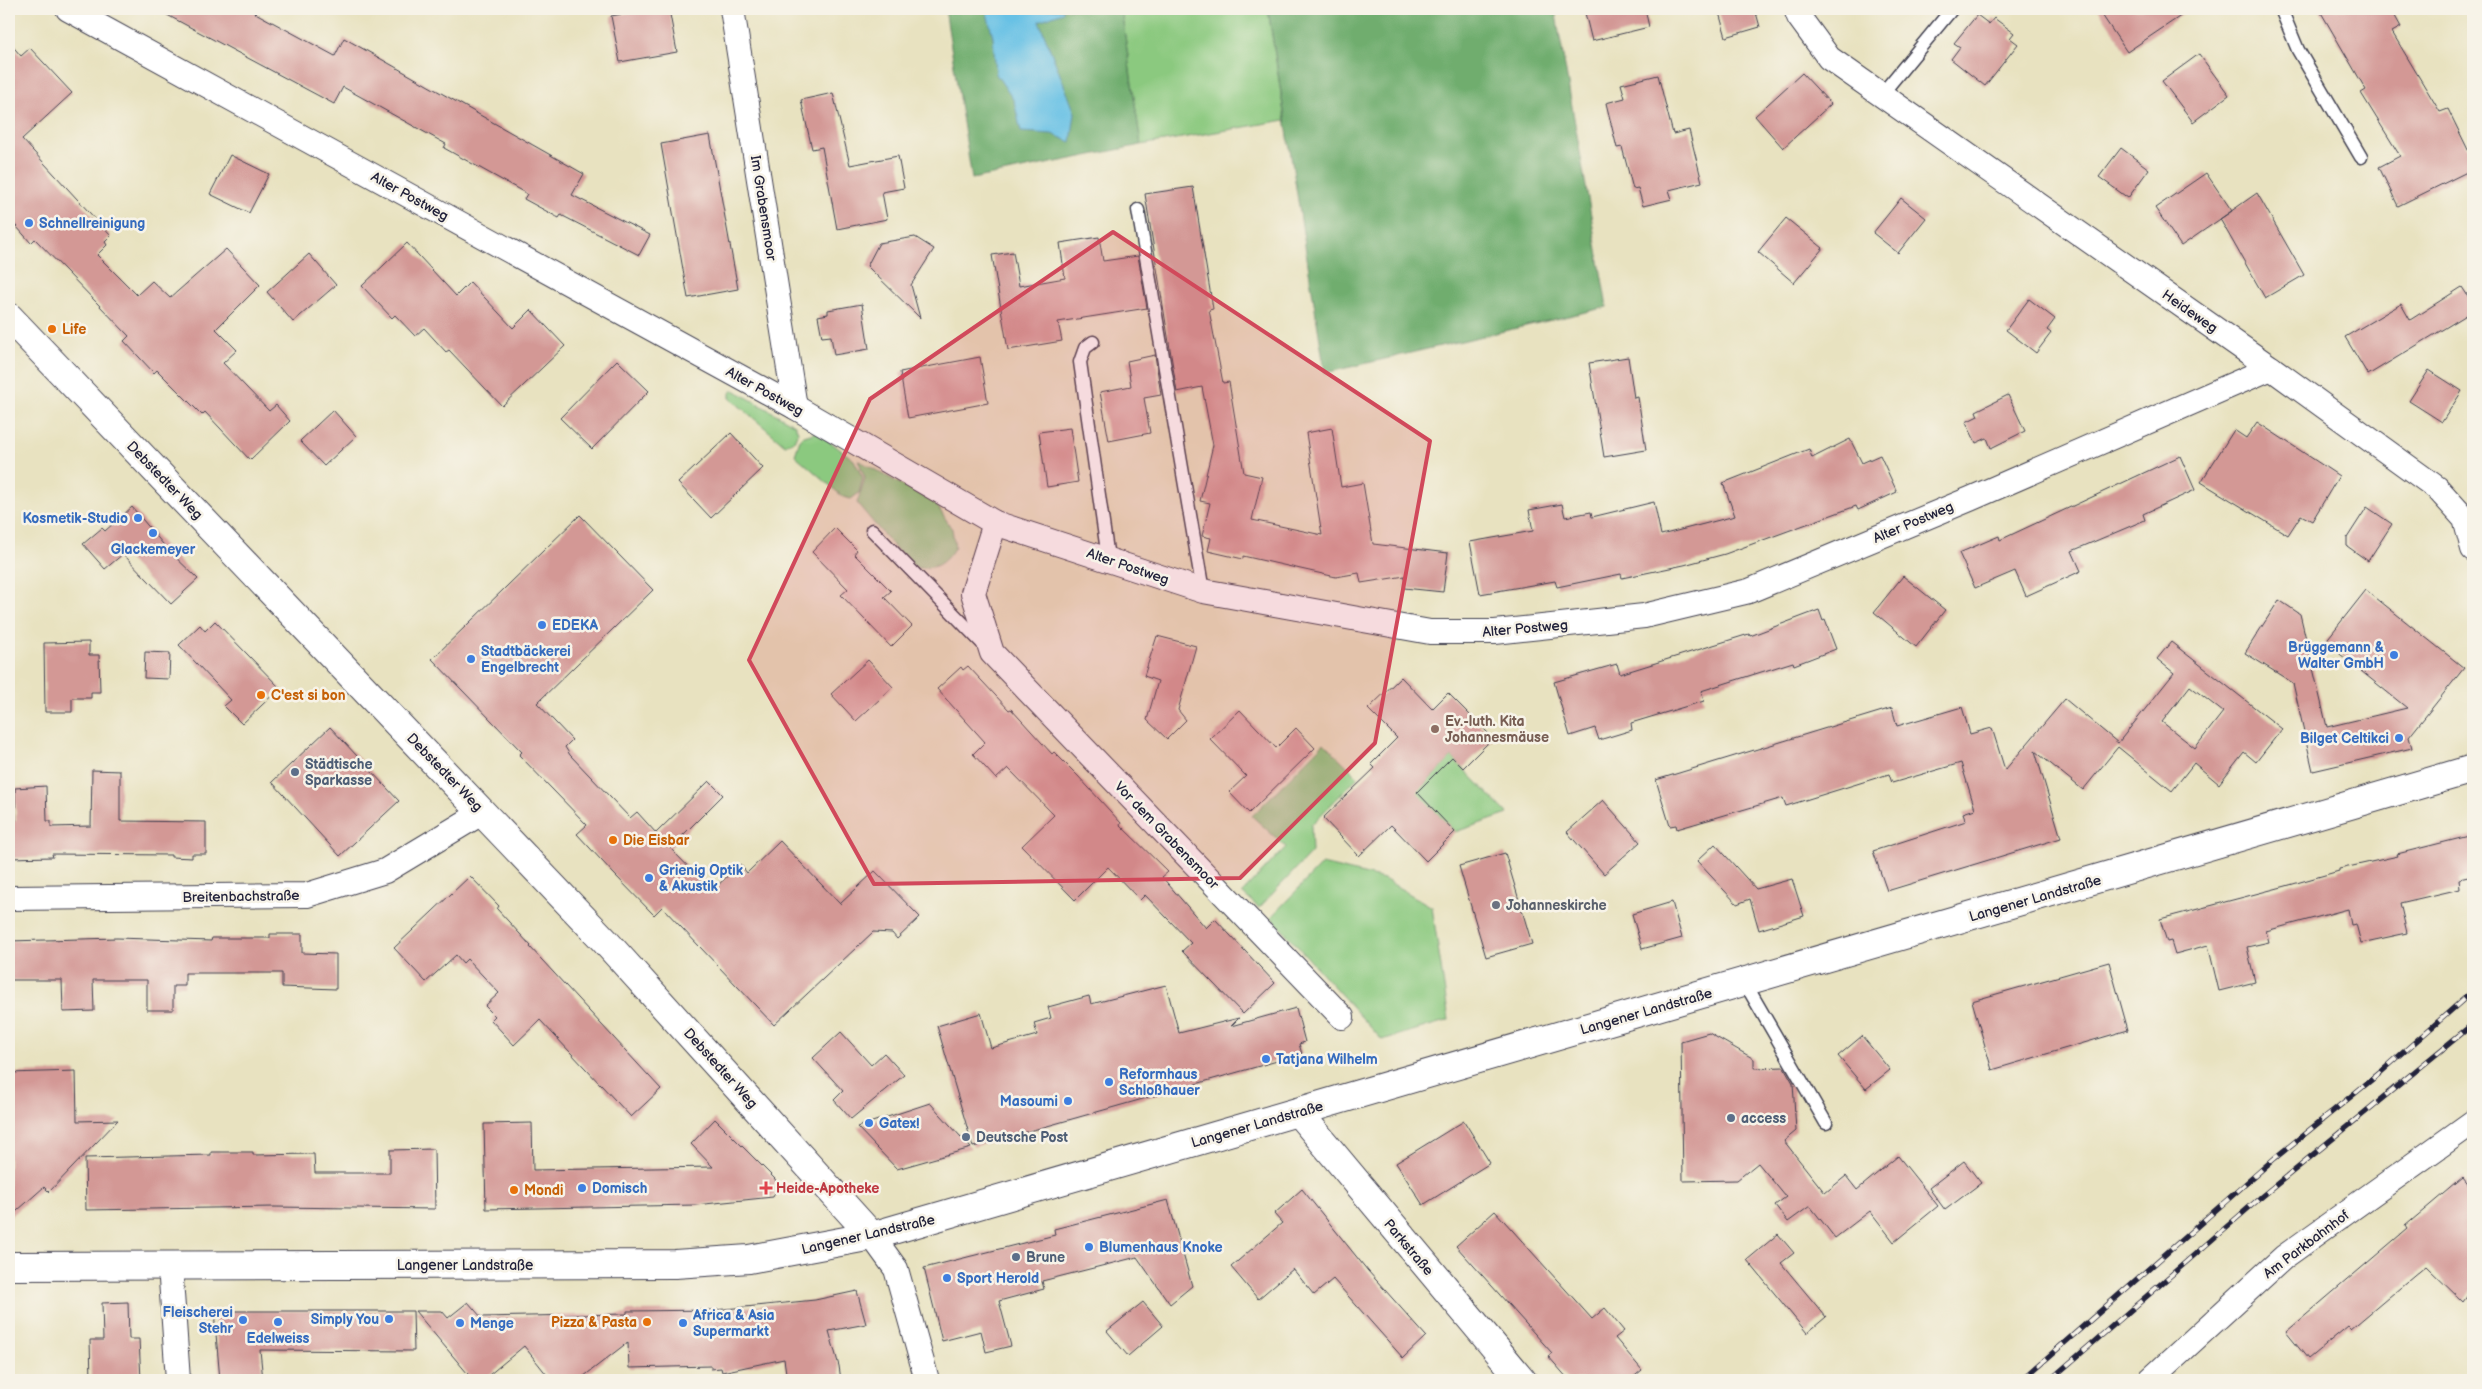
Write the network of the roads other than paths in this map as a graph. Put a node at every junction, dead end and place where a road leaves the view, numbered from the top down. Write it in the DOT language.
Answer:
graph roads {
  1 [pos="68,9"];
  2 [pos="732,9"];
  3 [pos="1796,9"];
  4 [pos="1952,9"];
  5 [pos="2281,9"];
  6 [pos="1881,95"];
  7 [pos="2361,158"];
  8 [pos="1138,210"];
  9 [pos="9,317"];
  10 [pos="1093,342"];
  11 [pos="2271,368"];
  12 [pos="795,407"];
  13 [pos="995,523"];
  14 [pos="872,530"];
  15 [pos="2473,549"];
  16 [pos="1108,558"];
  17 [pos="1203,591"];
  18 [pos="992,653"];
  19 [pos="2473,770"];
  20 [pos="482,812"];
  21 [pos="9,898"];
  22 [pos="1745,983"];
  23 [pos="1342,1017"];
  24 [pos="1298,1112"];
  25 [pos="2473,1122"];
  26 [pos="1826,1123"];
  27 [pos="872,1236"];
  28 [pos="170,1265"];
  29 [pos="9,1266"];
  30 [pos="2153,1379"];
  31 [pos="178,1380"];
  32 [pos="927,1380"];
  33 [pos="1522,1380"];
  1 -- 12 [label="street, Alter Postweg"];
  2 -- 12 [label="street, Im Grabensmoor"];
  3 -- 6 [label="street, Heideweg"];
  4 -- 6 [label="lane"];
  5 -- 7 [label="lane"];
  6 -- 11 [label="street, Heideweg"];
  8 -- 17 [label="lane"];
  9 -- 20 [label="main road, Debstedter Weg"];
  10 -- 16 [label="lane"];
  11 -- 15 [label="street, Heideweg"];
  11 -- 17 [label="street, Alter Postweg"];
  12 -- 13 [label="street, Alter Postweg"];
  13 -- 16 [label="street, Alter Postweg"];
  13 -- 18 [label="street, Vor dem Grabensmoor"];
  14 -- 18 [label="lane, Vor dem Grabensmoor"];
  16 -- 17 [label="street, Alter Postweg"];
  18 -- 23 [label="street, Vor dem Grabensmoor"];
  19 -- 22 [label="main road, Langener Landstraße"];
  20 -- 21 [label="street, Breitenbachstraße"];
  20 -- 27 [label="main road, Debstedter Weg"];
  22 -- 24 [label="main road, Langener Landstraße"];
  22 -- 26 [label="lane"];
  24 -- 27 [label="main road, Langener Landstraße"];
  24 -- 33 [label="main road, Parkstraße"];
  25 -- 30 [label="street, Am Parkbahnhof"];
  27 -- 28 [label="main road, Langener Landstraße"];
  27 -- 32 [label="street"];
  28 -- 29 [label="main road, Langener Landstraße"];
  28 -- 31 [label="street"];
}
